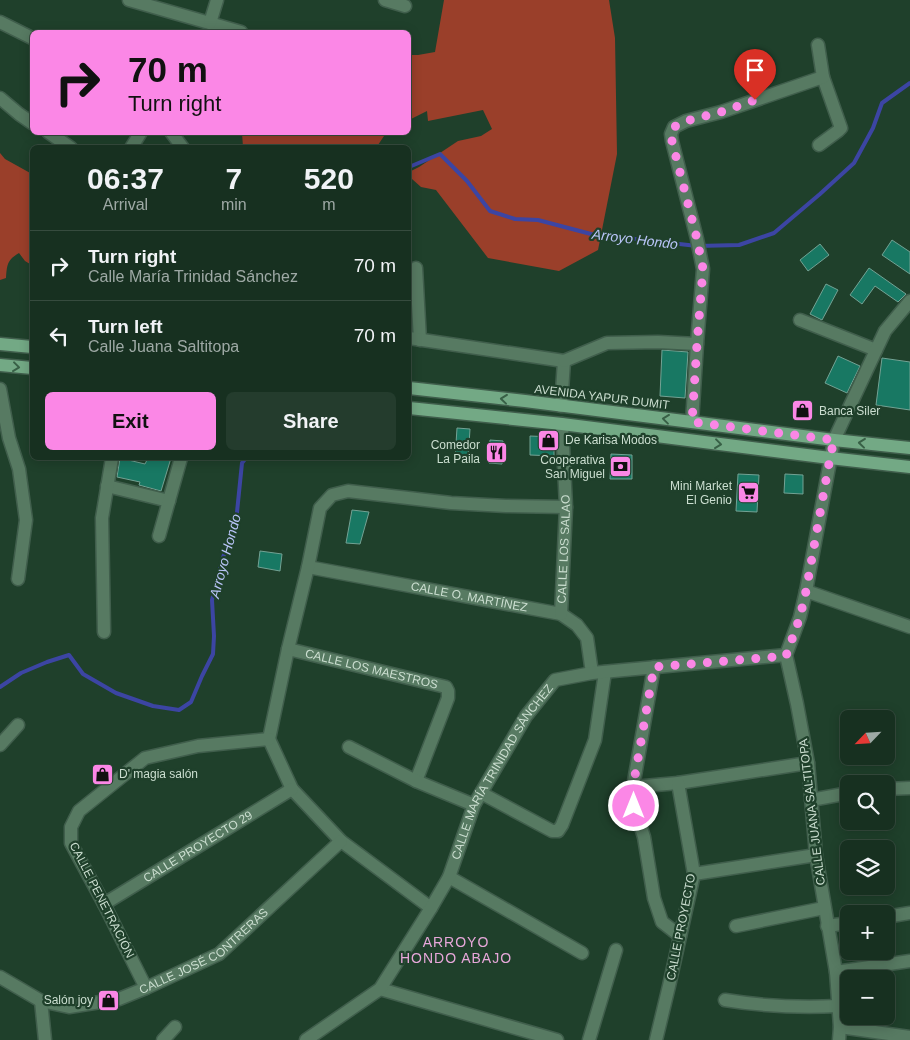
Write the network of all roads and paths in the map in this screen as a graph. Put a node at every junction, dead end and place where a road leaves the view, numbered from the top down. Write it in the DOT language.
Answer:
graph roads {
  1 [pos="129,0"];
  2 [pos="217,0"];
  3 [pos="384,0"];
  4 [pos="405,6"];
  5 [pos="0,22"];
  6 [pos="210,24"];
  7 [pos="233,30"];
  8 [pos="30,37"];
  9 [pos="818,46"];
  10 [pos="823,77"];
  11 [pos="0,98"];
  12 [pos="30,122"];
  13 [pos="52,135"];
  14 [pos="67,145"];
  15 [pos="819,145"];
  16 [pos="416,268"];
  17 [pos="910,301"];
  18 [pos="800,320"];
  19 [pos="414,340"];
  20 [pos="0,344"];
  21 [pos="697,344"];
  22 [pos="30,347"];
  23 [pos="876,350"];
  24 [pos="564,361"];
  25 [pos="0,365"];
  26 [pos="30,368"];
  27 [pos="411,388"];
  28 [pos="0,389"];
  29 [pos="561,406"];
  30 [pos="411,408"];
  31 [pos="692,422"];
  32 [pos="562,424"];
  33 [pos="834,440"];
  34 [pos="910,448"];
  35 [pos="830,458"];
  36 [pos="112,460"];
  37 [pos="180,460"];
  38 [pos="910,468"];
  39 [pos="107,486"];
  40 [pos="169,501"];
  41 [pos="566,507"];
  42 [pos="159,536"];
  43 [pos="308,567"];
  44 [pos="18,578"];
  45 [pos="806,591"];
  46 [pos="561,614"];
  47 [pos="910,627"];
  48 [pos="104,632"];
  49 [pos="288,649"];
  50 [pos="786,656"];
  51 [pos="654,667"];
  52 [pos="605,672"];
  53 [pos="592,673"];
  54 [pos="18,725"];
  55 [pos="269,739"];
  56 [pos="0,745"];
  57 [pos="349,747"];
  58 [pos="808,763"];
  59 [pos="416,781"];
  60 [pos="678,783"];
  61 [pos="633,787"];
  62 [pos="292,788"];
  63 [pos="895,789"];
  64 [pos="910,789"];
  65 [pos="481,792"];
  66 [pos="840,795"];
  67 [pos="811,800"];
  68 [pos="474,805"];
  69 [pos="341,842"];
  70 [pos="816,855"];
  71 [pos="694,874"];
  72 [pos="449,877"];
  73 [pos="104,904"];
  74 [pos="431,908"];
  75 [pos="824,908"];
  76 [pos="910,913"];
  77 [pos="895,916"];
  78 [pos="840,924"];
  79 [pos="736,926"];
  80 [pos="827,926"];
  81 [pos="680,936"];
  82 [pos="616,950"];
  83 [pos="582,954"];
  84 [pos="910,961"];
  85 [pos="836,972"];
  86 [pos="0,977"];
  87 [pos="146,988"];
  88 [pos="380,989"];
  89 [pos="725,1000"];
  90 [pos="41,1001"];
  91 [pos="838,1006"];
  92 [pos="840,1026"];
  93 [pos="175,1027"];
  94 [pos="910,1038"];
  95 [pos="45,1040"];
  96 [pos="163,1040"];
  97 [pos="306,1040"];
  98 [pos="557,1040"];
  99 [pos="589,1040"];
  100 [pos="656,1040"];
  101 [pos="839,1040"];
  1 -- 6 [label="street"];
  2 -- 6 [label="street"];
  3 -- 4 [label="street"];
  5 -- 8 [label="street"];
  6 -- 7 [label="street"];
  9 -- 10 [label="street"];
  10 -- 15 [label="street"];
  10 -- 21 [label="street"];
  11 -- 12 [label="street"];
  13 -- 14 [label="street"];
  16 -- 19 [label="street"];
  17 -- 23 [label="street"];
  18 -- 23 [label="street"];
  19 -- 24 [label="street"];
  20 -- 22 [label="main road"];
  21 -- 24 [label="street"];
  21 -- 31 [label="street"];
  23 -- 33 [label="street"];
  24 -- 29 [label="street"];
  25 -- 26 [label="main road, one-way"];
  29 -- 27 [label="main road, AVENIDA YAPUR DUMIT, one-way"];
  28 -- 44 [label="street"];
  31 -- 29 [label="main road, AVENIDA YAPUR DUMIT, one-way"];
  30 -- 32 [label="main road"];
  31 -- 33 [label="main road, AVENIDA YAPUR DUMIT"];
  32 -- 35 [label="main road, one-way"];
  32 -- 41 [label="street, CALLE LOS SALAO"];
  34 -- 33 [label="main road, AVENIDA YAPUR DUMIT, one-way"];
  33 -- 35 [label="street"];
  35 -- 38 [label="main road"];
  35 -- 45 [label="street"];
  36 -- 39 [label="street"];
  37 -- 40 [label="street"];
  39 -- 40 [label="street"];
  39 -- 48 [label="street"];
  40 -- 42 [label="street"];
  41 -- 43 [label="street"];
  41 -- 46 [label="street, CALLE LOS SALAO"];
  43 -- 46 [label="street, CALLE O. MARTÍNEZ"];
  43 -- 49 [label="street"];
  45 -- 47 [label="street"];
  45 -- 50 [label="street"];
  46 -- 53 [label="street, CALLE O. MARTÍNEZ"];
  49 -- 55 [label="street"];
  49 -- 59 [label="street, CALLE LOS MAESTROS"];
  50 -- 51 [label="street, CALLE MARÍA TRINIDAD SÁNCHEZ"];
  50 -- 58 [label="street, CALLE JUANA SALTITOPA"];
  51 -- 52 [label="street, CALLE MARÍA TRINIDAD SÁNCHEZ"];
  51 -- 61 [label="street"];
  52 -- 53 [label="street, CALLE MARÍA TRINIDAD SÁNCHEZ"];
  52 -- 65 [label="street"];
  53 -- 65 [label="street, CALLE MARÍA TRINIDAD SÁNCHEZ"];
  54 -- 56 [label="street"];
  55 -- 62 [label="street"];
  55 -- 73 [label="street, CALLE PENETRACIÓN"];
  57 -- 59 [label="street"];
  58 -- 60 [label="street"];
  58 -- 67 [label="street, CALLE JUANA SALTITOPA"];
  59 -- 68 [label="street"];
  60 -- 61 [label="street"];
  60 -- 71 [label="street, CALLE PROYECTO"];
  61 -- 81 [label="street"];
  62 -- 69 [label="street"];
  62 -- 73 [label="street, CALLE PROYECTO 29"];
  63 -- 64 [label="street"];
  65 -- 68 [label="street, CALLE MARÍA TRINIDAD SÁNCHEZ"];
  66 -- 67 [label="street"];
  67 -- 70 [label="street, CALLE JUANA SALTITOPA"];
  68 -- 72 [label="street, CALLE MARÍA TRINIDAD SÁNCHEZ"];
  69 -- 74 [label="street"];
  69 -- 87 [label="street, CALLE JOSÉ CONTRERAS"];
  70 -- 71 [label="street"];
  70 -- 75 [label="street, CALLE JUANA SALTITOPA"];
  71 -- 81 [label="street, CALLE PROYECTO"];
  72 -- 74 [label="street, CALLE MARÍA TRINIDAD SÁNCHEZ"];
  72 -- 83 [label="street"];
  73 -- 87 [label="street, CALLE PENETRACIÓN"];
  74 -- 88 [label="street, CALLE MARÍA TRINIDAD SÁNCHEZ"];
  75 -- 79 [label="street"];
  75 -- 80 [label="street, CALLE JUANA SALTITOPA"];
  76 -- 77 [label="street"];
  78 -- 80 [label="street"];
  80 -- 85 [label="street, CALLE JUANA SALTITOPA"];
  81 -- 100 [label="street, CALLE PROYECTO"];
  82 -- 99 [label="street"];
  84 -- 85 [label="street"];
  85 -- 91 [label="street, CALLE JUANA SALTITOPA"];
  86 -- 90 [label="street, CALLE JOSÉ CONTRERAS"];
  87 -- 90 [label="street, CALLE JOSÉ CONTRERAS"];
  88 -- 97 [label="street, CALLE MARÍA TRINIDAD SÁNCHEZ"];
  88 -- 98 [label="street"];
  89 -- 91 [label="street"];
  90 -- 95 [label="street"];
  91 -- 92 [label="street, CALLE JUANA SALTITOPA"];
  92 -- 94 [label="street"];
  92 -- 101 [label="street, CALLE JUANA SALTITOPA"];
  93 -- 96 [label="street"];
}
